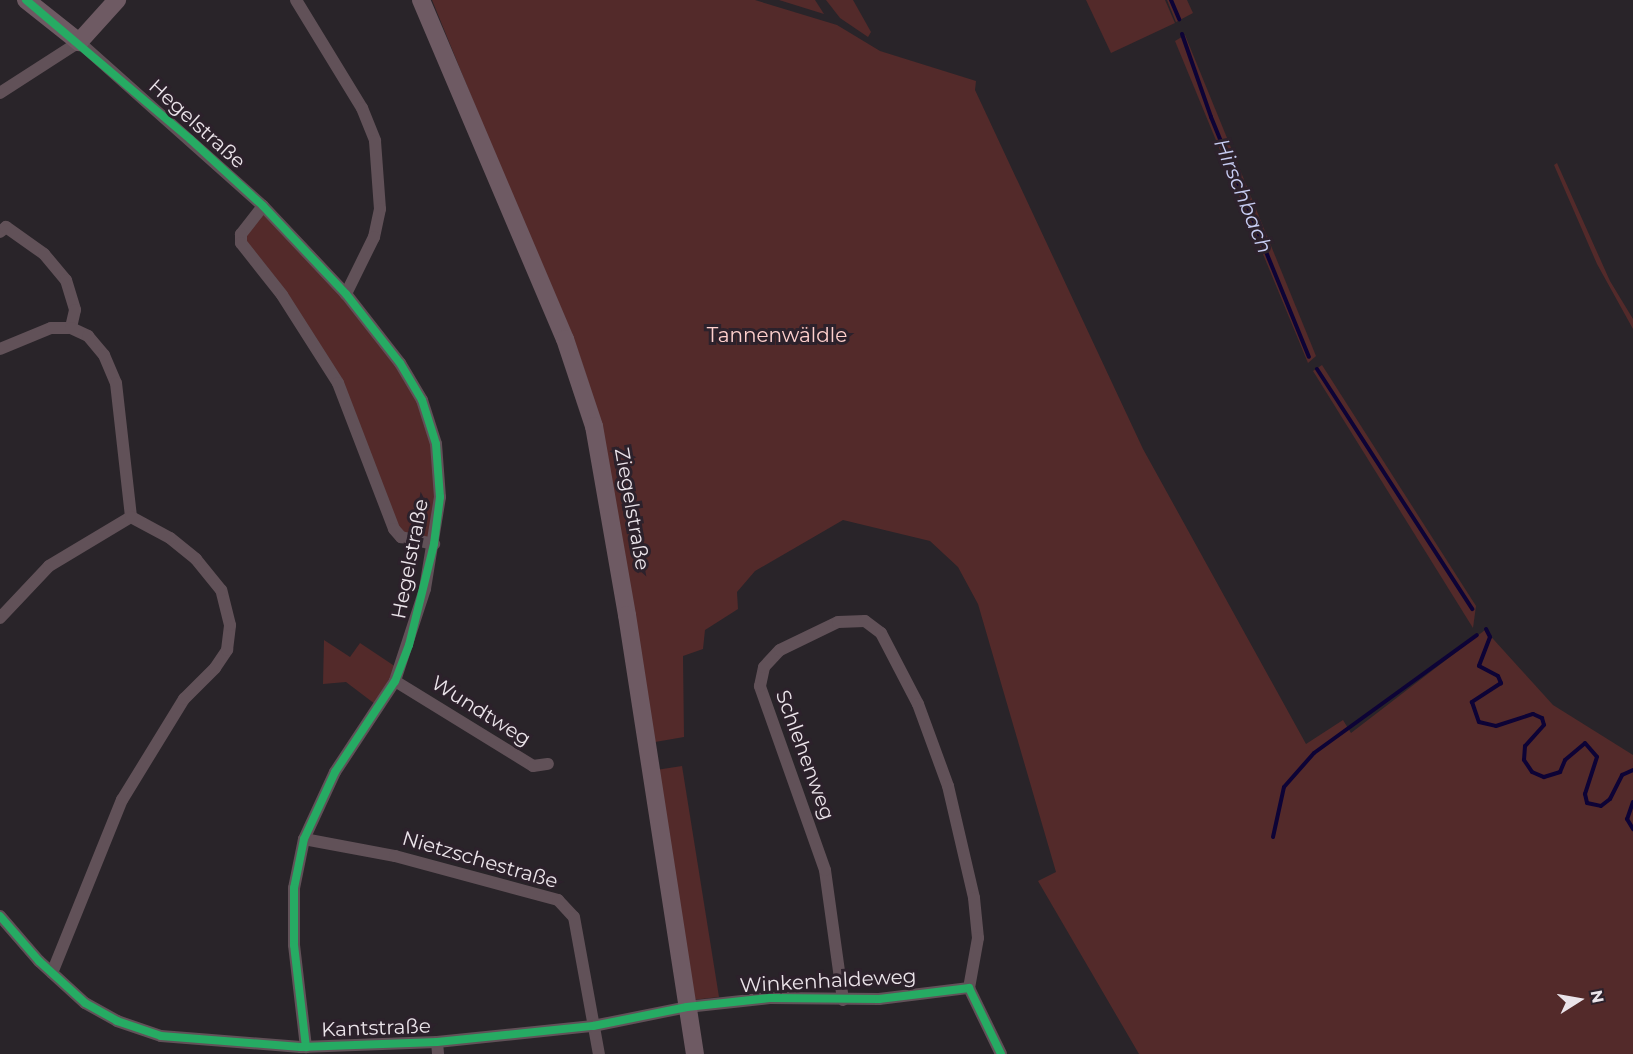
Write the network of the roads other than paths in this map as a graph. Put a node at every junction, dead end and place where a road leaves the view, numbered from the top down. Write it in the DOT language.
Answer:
graph roads {
  1 [pos="26,0"];
  2 [pos="117,0"];
  3 [pos="296,0"];
  4 [pos="421,0"];
  5 [pos="79,42"];
  6 [pos="0,93"];
  7 [pos="263,206"];
  8 [pos="0,232"];
  9 [pos="346,294"];
  10 [pos="71,328"];
  11 [pos="0,349"];
  12 [pos="131,517"];
  13 [pos="434,544"];
  14 [pos="0,618"];
  15 [pos="395,681"];
  16 [pos="548,764"];
  17 [pos="304,839"];
  18 [pos="0,916"];
  19 [pos="52,973"];
  20 [pos="969,988"];
  21 [pos="843,1000"];
  22 [pos="687,1007"];
  23 [pos="593,1026"];
  24 [pos="306,1047"];
  25 [pos="437,1048"];
  26 [pos="599,1054"];
  27 [pos="695,1054"];
  28 [pos="1001,1054"];
  1 -- 5 [label="main road, Hegelstraße"];
  2 -- 5 [label="main road"];
  3 -- 9 [label="street"];
  4 -- 22 [label="main road, Ziegelstraße"];
  5 -- 6 [label="street"];
  5 -- 7 [label="street, Hegelstraße"];
  7 -- 9 [label="street, Hegelstraße"];
  7 -- 13 [label="street, Hegelstraße"];
  8 -- 10 [label="street"];
  9 -- 13 [label="street, Hegelstraße"];
  10 -- 11 [label="street"];
  10 -- 12 [label="street"];
  12 -- 14 [label="street"];
  12 -- 19 [label="street"];
  13 -- 15 [label="street, Hegelstraße"];
  15 -- 16 [label="street, Wundtweg"];
  15 -- 17 [label="street, Hegelstraße"];
  17 -- 23 [label="street, Nietzschestraße"];
  17 -- 24 [label="street, Hegelstraße"];
  18 -- 19 [label="street, Kantstraße"];
  19 -- 24 [label="street, Kantstraße"];
  20 -- 21 [label="street, Winkenhaldeweg"];
  20 -- 21 [label="street, Schlehenweg"];
  20 -- 28 [label="street"];
  21 -- 22 [label="street, Winkenhaldeweg"];
  22 -- 23 [label="street, Kantstraße"];
  22 -- 27 [label="main road, Ziegelstraße"];
  23 -- 25 [label="street, Kantstraße"];
  23 -- 26 [label="street, Nietzschestraße"];
  24 -- 25 [label="street, Kantstraße"];
}
